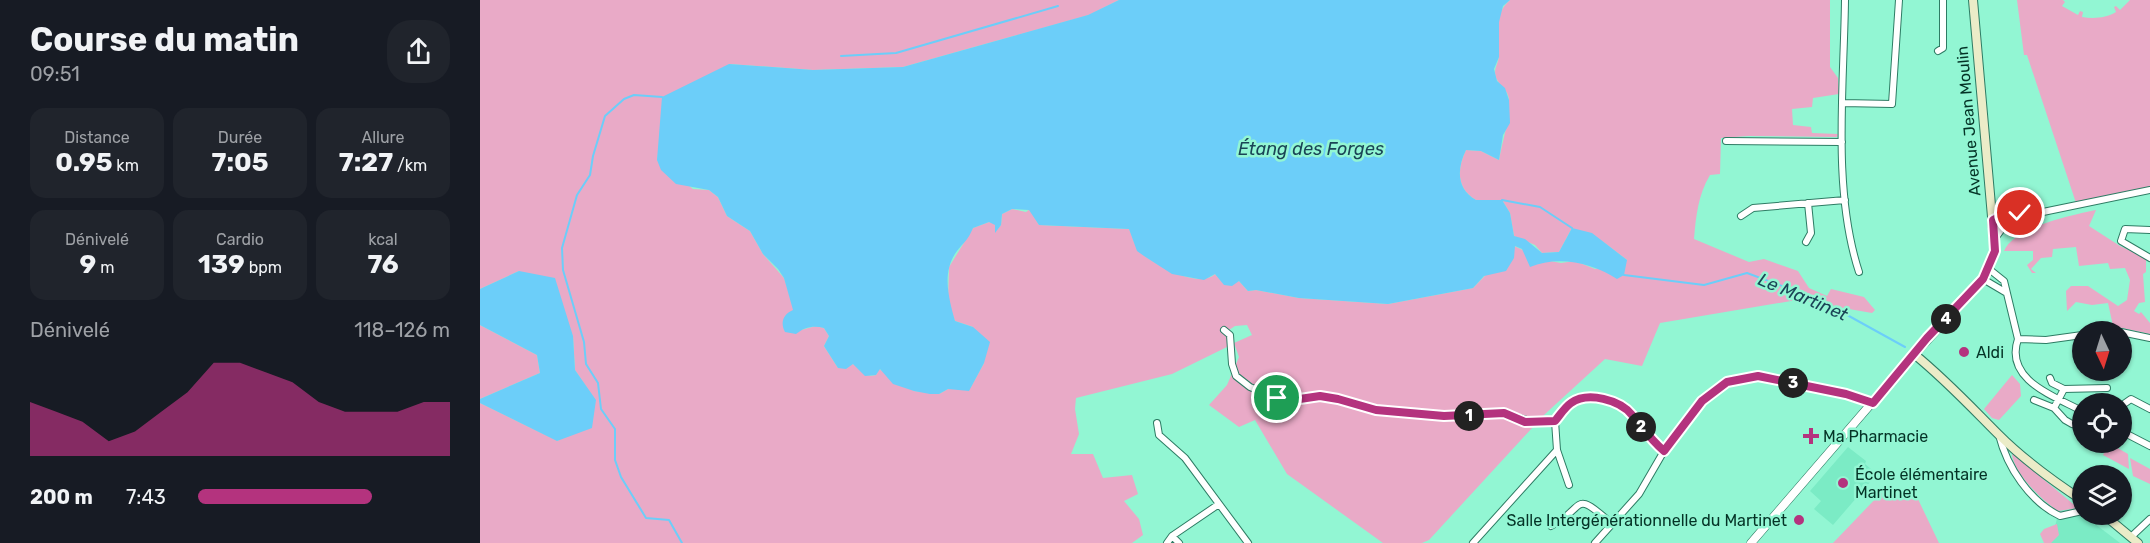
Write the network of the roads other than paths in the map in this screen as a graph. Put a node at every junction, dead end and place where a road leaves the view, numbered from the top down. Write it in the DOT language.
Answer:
graph roads {
  1 [pos="1845,0"];
  2 [pos="1899,0"];
  3 [pos="1943,0"];
  4 [pos="1973,0"];
  5 [pos="1938,51"];
  6 [pos="1843,103"];
  7 [pos="1726,141"];
  8 [pos="1842,142"];
  9 [pos="2148,191"];
  10 [pos="1845,200"];
  11 [pos="1808,203"];
  12 [pos="2026,213"];
  13 [pos="1741,216"];
  14 [pos="1993,220"];
  15 [pos="2150,230"];
  16 [pos="1994,240"];
  17 [pos="1806,242"];
  18 [pos="2150,258"];
  19 [pos="1989,269"];
  20 [pos="1859,272"];
  21 [pos="1983,279"];
  22 [pos="2005,292"];
  23 [pos="1224,330"];
  24 [pos="2132,334"];
  25 [pos="2072,336"];
  26 [pos="2150,338"];
  27 [pos="2018,339"];
  28 [pos="1914,354"];
  29 [pos="2050,378"];
  30 [pos="2064,388"];
  31 [pos="2107,388"];
  32 [pos="2059,399"];
  33 [pos="2034,400"];
  34 [pos="2132,400"];
  35 [pos="1873,403"];
  36 [pos="2072,406"];
  37 [pos="2054,408"];
  38 [pos="2150,409"];
  39 [pos="1555,421"];
  40 [pos="1157,423"];
  41 [pos="2072,424"];
  42 [pos="1999,435"];
  43 [pos="2132,437"];
  44 [pos="2150,446"];
  45 [pos="1557,450"];
  46 [pos="1664,451"];
  47 [pos="1569,485"];
  48 [pos="2072,494"];
  49 [pos="1219,504"];
  50 [pos="2072,513"];
  51 [pos="2150,519"];
  52 [pos="1612,524"];
  53 [pos="2117,525"];
  54 [pos="1551,526"];
  55 [pos="1172,536"];
  56 [pos="2135,539"];
  57 [pos="1167,543"];
  58 [pos="1179,543"];
  59 [pos="1248,543"];
  60 [pos="1473,543"];
  61 [pos="1594,543"];
  62 [pos="1751,543"];
  1 -- 6 [label="street"];
  2 -- 6 [label="street"];
  3 -- 5 [label="street"];
  4 -- 14 [label="main road, Avenue Jean Moulin"];
  6 -- 8 [label="street"];
  7 -- 8 [label="street"];
  8 -- 10 [label="street"];
  9 -- 12 [label="street"];
  10 -- 11 [label="street"];
  10 -- 20 [label="street"];
  11 -- 13 [label="street"];
  11 -- 17 [label="street"];
  12 -- 14 [label="street"];
  12 -- 16 [label="street"];
  14 -- 16 [label="main road, Avenue Jean Moulin"];
  15 -- 18 [label="street"];
  16 -- 19 [label="main road, Avenue Jean Moulin"];
  19 -- 21 [label="main road, Avenue Jean Moulin"];
  19 -- 22 [label="street"];
  21 -- 22 [label="street"];
  21 -- 28 [label="main road, Avenue Jean Moulin"];
  22 -- 27 [label="street"];
  23 -- 39 [label="street"];
  24 -- 26 [label="street"];
  25 -- 27 [label="street"];
  27 -- 32 [label="street"];
  28 -- 35 [label="street"];
  28 -- 42 [label="main road"];
  29 -- 30 [label="street"];
  30 -- 31 [label="street"];
  30 -- 32 [label="street"];
  32 -- 36 [label="street"];
  32 -- 37 [label="street"];
  33 -- 37 [label="street"];
  34 -- 38 [label="street"];
  35 -- 46 [label="street"];
  35 -- 62 [label="street"];
  37 -- 41 [label="street"];
  39 -- 45 [label="street"];
  39 -- 46 [label="street"];
  40 -- 49 [label="street"];
  42 -- 48 [label="main road"];
  42 -- 50 [label="street"];
  43 -- 44 [label="street"];
  45 -- 47 [label="street"];
  45 -- 60 [label="street"];
  46 -- 52 [label="street"];
  49 -- 55 [label="street"];
  49 -- 59 [label="street"];
  51 -- 56 [label="street"];
  52 -- 54 [label="street"];
  52 -- 61 [label="street"];
  53 -- 56 [label="main road"];
  55 -- 57 [label="street"];
  55 -- 58 [label="street"];
}
